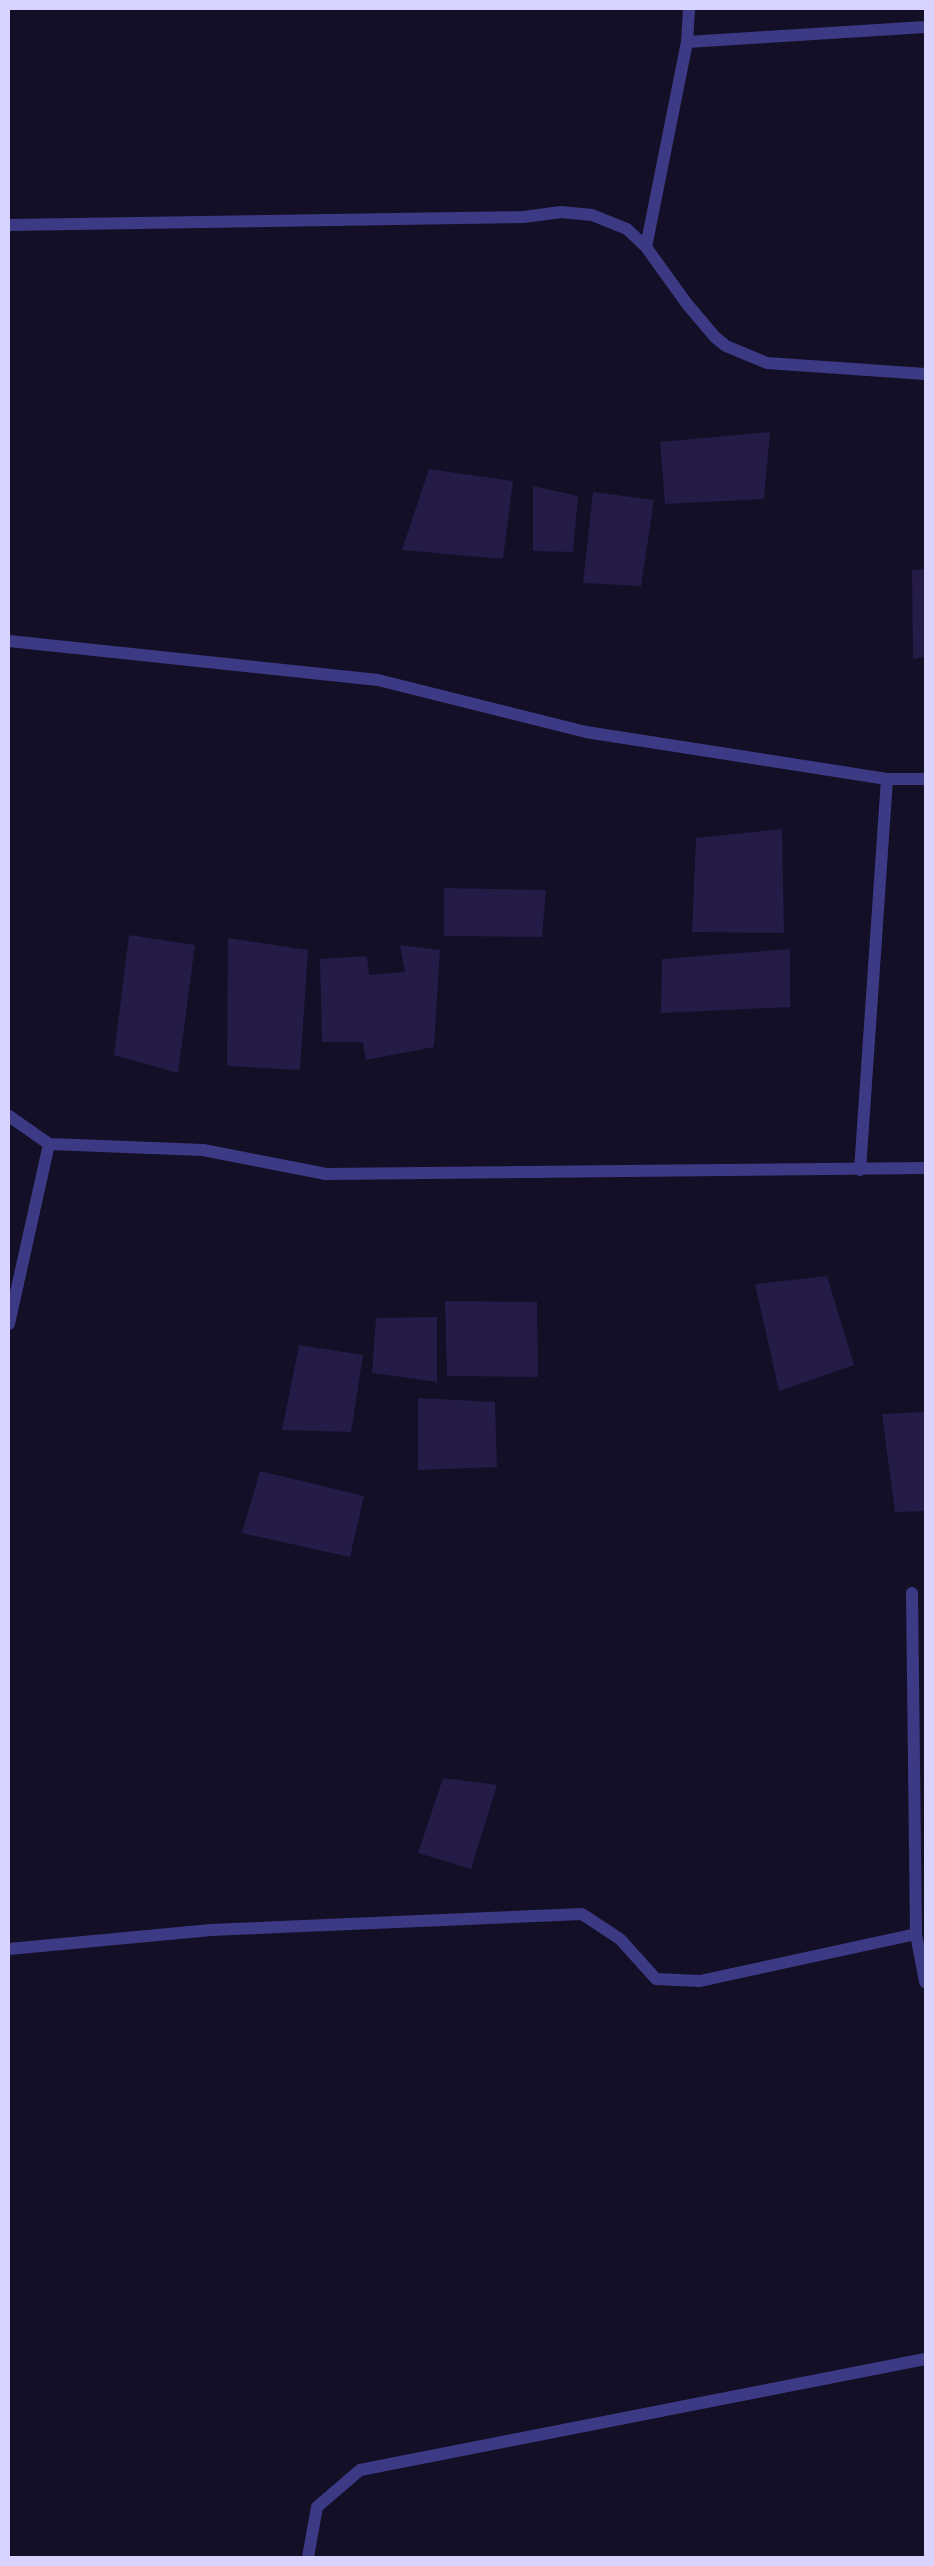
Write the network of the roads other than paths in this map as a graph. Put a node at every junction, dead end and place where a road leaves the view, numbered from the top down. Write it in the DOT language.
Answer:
graph roads {
  1 [pos="689,9"];
  2 [pos="925,27"];
  3 [pos="687,42"];
  4 [pos="9,225"];
  5 [pos="646,247"];
  6 [pos="925,374"];
  7 [pos="9,641"];
  8 [pos="887,779"];
  9 [pos="925,780"];
  10 [pos="9,1116"];
  11 [pos="49,1144"];
  12 [pos="925,1168"];
  13 [pos="860,1170"];
  14 [pos="9,1324"];
  15 [pos="912,1592"];
  16 [pos="916,1934"];
  17 [pos="9,1949"];
  18 [pos="925,1982"];
  19 [pos="925,2360"];
  20 [pos="308,2557"];
  1 -- 3 [label="street"];
  2 -- 3 [label="street"];
  3 -- 5 [label="street"];
  4 -- 5 [label="street"];
  5 -- 6 [label="street"];
  7 -- 8 [label="street"];
  8 -- 9 [label="street"];
  8 -- 13 [label="street"];
  10 -- 11 [label="street"];
  11 -- 13 [label="street"];
  11 -- 14 [label="street"];
  12 -- 13 [label="street"];
  15 -- 16 [label="street"];
  16 -- 17 [label="street"];
  16 -- 18 [label="street"];
  19 -- 20 [label="street"];
}
